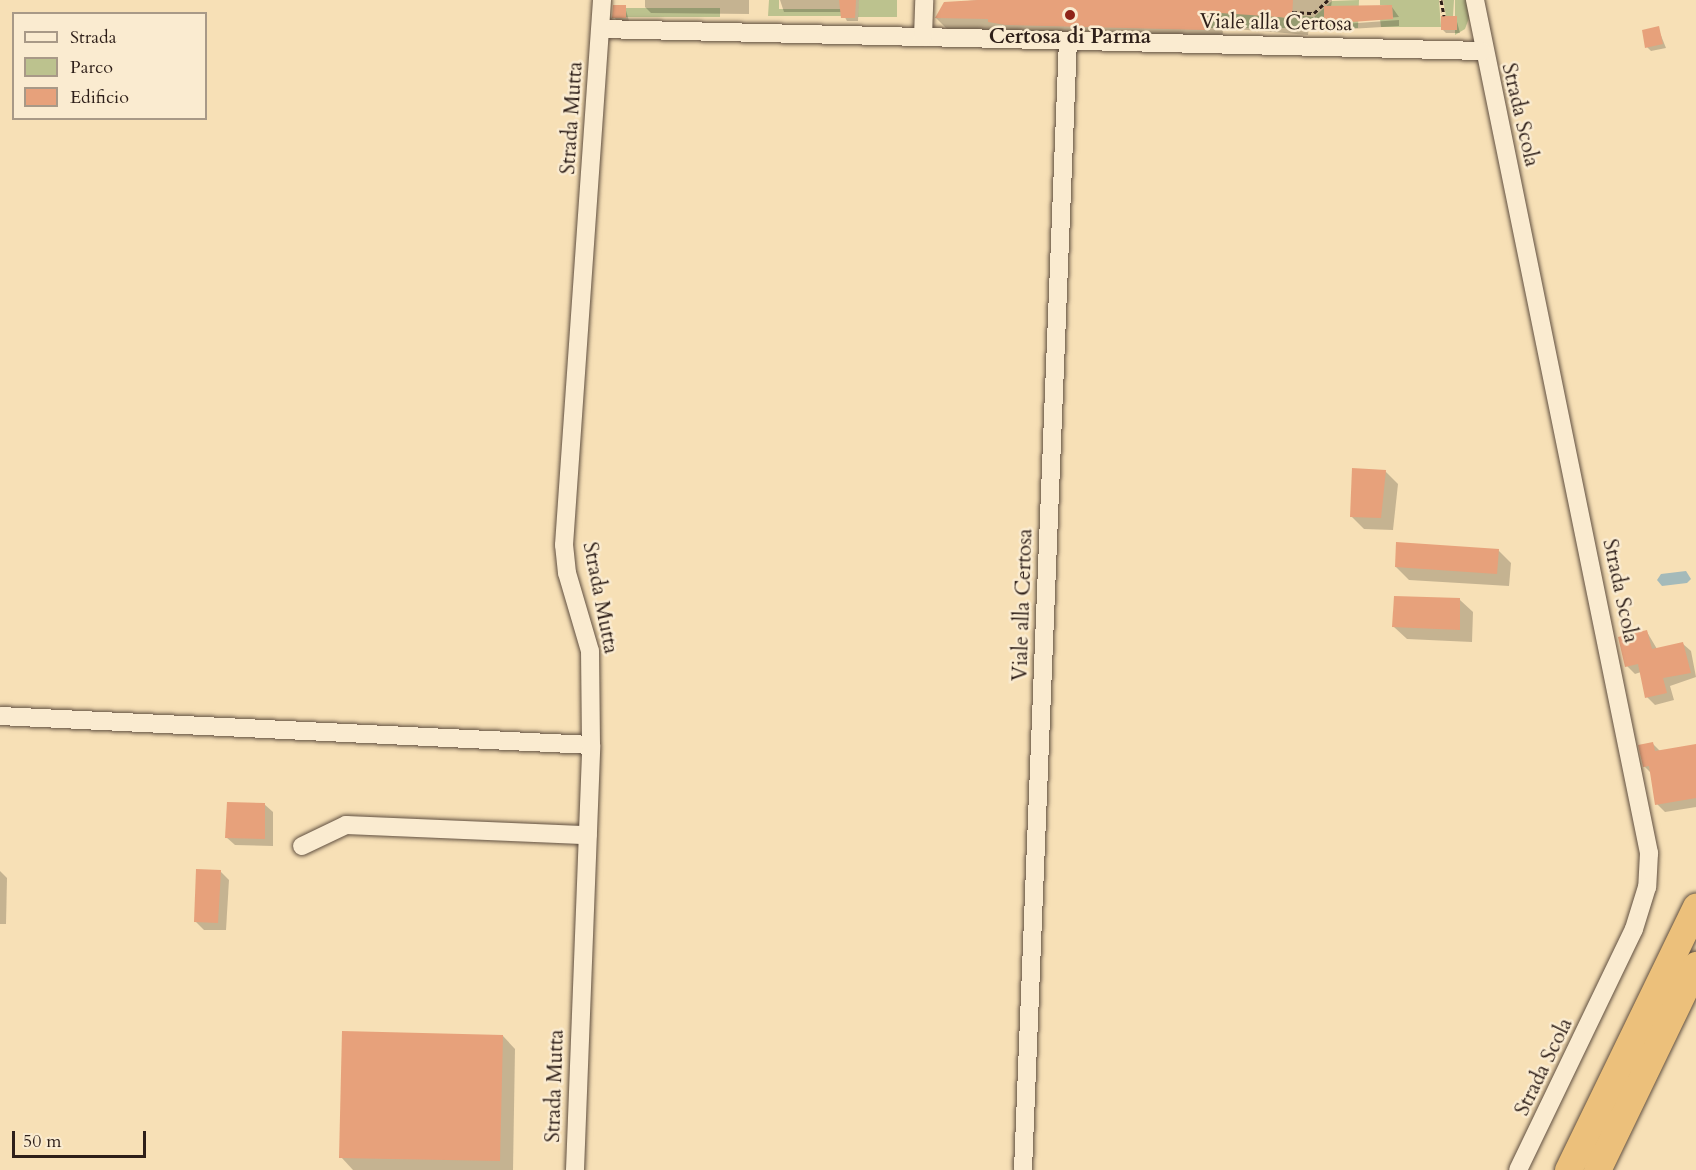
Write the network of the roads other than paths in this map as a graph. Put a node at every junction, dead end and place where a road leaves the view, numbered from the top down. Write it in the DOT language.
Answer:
graph roads {
  1 [pos="602,0"];
  2 [pos="924,0"];
  3 [pos="1475,0"];
  4 [pos="601,29"];
  5 [pos="923,37"];
  6 [pos="1068,41"];
  7 [pos="1482,51"];
  8 [pos="0,716"];
  9 [pos="591,745"];
  10 [pos="588,835"];
  11 [pos="302,846"];
  12 [pos="1696,906"];
  13 [pos="1696,965"];
  14 [pos="1696,979"];
  15 [pos="1669,1020"];
  16 [pos="575,1170"];
  17 [pos="1023,1170"];
  18 [pos="1518,1170"];
  19 [pos="1568,1170"];
  20 [pos="1597,1170"];
  1 -- 4 [label="street, Strada Mutta"];
  2 -- 5 [label="street"];
  3 -- 7 [label="street, Strada Scola"];
  4 -- 5 [label="street, Viale alla Certosa"];
  4 -- 9 [label="street, Strada Mutta"];
  5 -- 6 [label="street, Viale alla Certosa"];
  6 -- 7 [label="street, Viale alla Certosa"];
  6 -- 17 [label="street, Viale alla Certosa"];
  7 -- 18 [label="street, Strada Scola"];
  8 -- 9 [label="street"];
  9 -- 10 [label="street, Strada Mutta"];
  10 -- 11 [label="street"];
  10 -- 16 [label="street, Strada Mutta"];
  12 -- 19 [label="highway"];
  13 -- 15 [label="highway"];
  14 -- 15 [label="street"];
  15 -- 20 [label="highway"];
}
